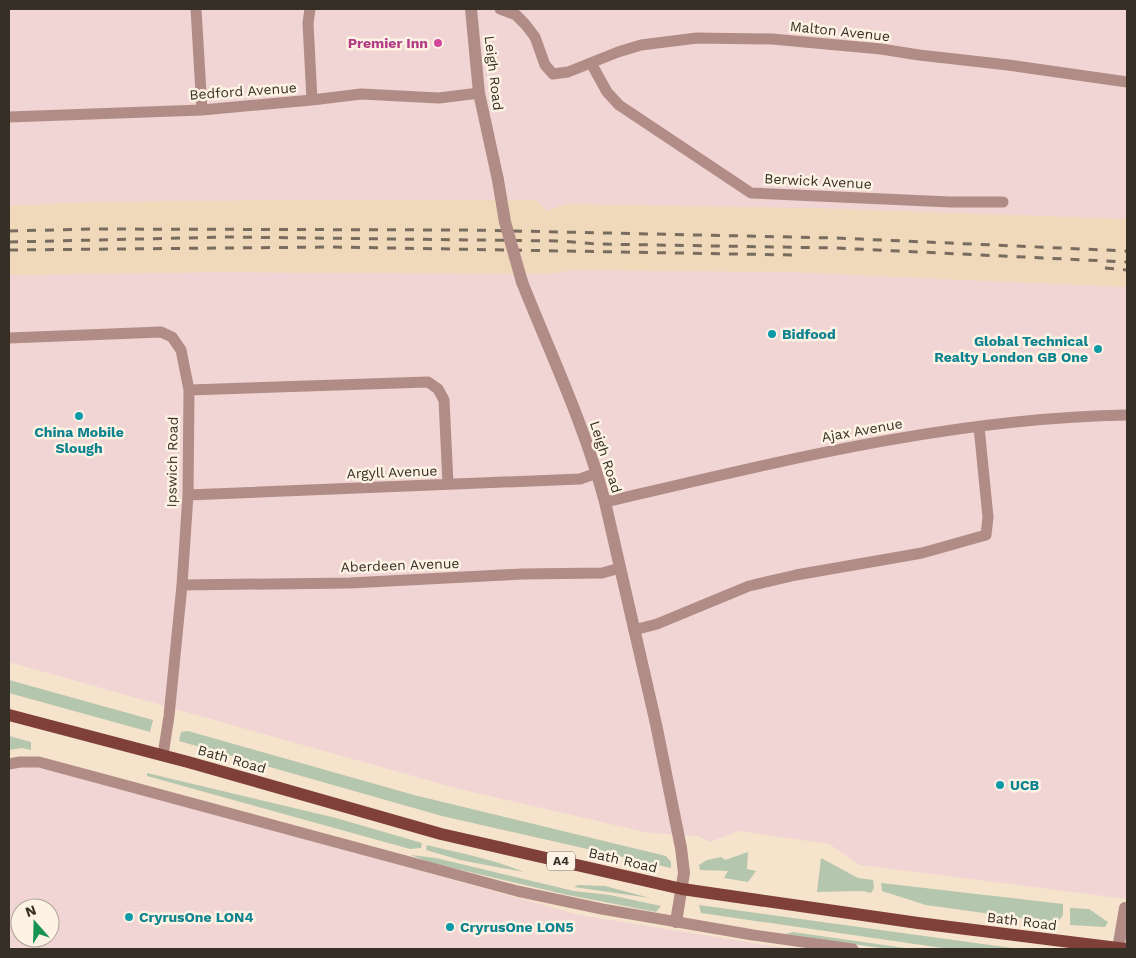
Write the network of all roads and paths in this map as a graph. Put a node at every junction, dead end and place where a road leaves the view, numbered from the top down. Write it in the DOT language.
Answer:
graph roads {
  1 [pos="196,9"];
  2 [pos="310,9"];
  3 [pos="471,9"];
  4 [pos="500,9"];
  5 [pos="591,64"];
  6 [pos="1127,82"];
  7 [pos="479,93"];
  8 [pos="312,100"];
  9 [pos="202,110"];
  10 [pos="9,117"];
  11 [pos="1003,202"];
  12 [pos="9,338"];
  13 [pos="189,390"];
  14 [pos="1127,415"];
  15 [pos="979,426"];
  16 [pos="598,473"];
  17 [pos="448,484"];
  18 [pos="188,495"];
  19 [pos="605,502"];
  20 [pos="620,568"];
  21 [pos="182,585"];
  22 [pos="634,630"];
  23 [pos="9,715"];
  24 [pos="164,755"];
  25 [pos="9,764"];
  26 [pos="682,889"];
  27 [pos="1126,908"];
  28 [pos="676,922"];
  29 [pos="853,949"];
  30 [pos="1120,949"];
  1 -- 9 [label="street"];
  2 -- 8 [label="street"];
  3 -- 7 [label="street, Leigh Road"];
  4 -- 5 [label="street, Malton Avenue"];
  5 -- 6 [label="street, Malton Avenue"];
  5 -- 11 [label="street, Berwick Avenue"];
  7 -- 8 [label="street, Bedford Avenue"];
  7 -- 16 [label="street, Leigh Road, bridge"];
  8 -- 9 [label="street, Bedford Avenue"];
  9 -- 10 [label="street, Bedford Avenue"];
  12 -- 13 [label="street, Ipswich Road"];
  13 -- 17 [label="street"];
  13 -- 18 [label="street, Ipswich Road"];
  14 -- 15 [label="street, Ajax Avenue"];
  15 -- 19 [label="street, Ajax Avenue"];
  15 -- 22 [label="street"];
  16 -- 17 [label="street, Argyll Avenue"];
  16 -- 19 [label="street, Leigh Road"];
  17 -- 18 [label="street, Argyll Avenue"];
  18 -- 21 [label="street, Ipswich Road"];
  19 -- 20 [label="street, Leigh Road"];
  20 -- 21 [label="street, Aberdeen Avenue"];
  20 -- 22 [label="street, Leigh Road"];
  21 -- 24 [label="street, Ipswich Road"];
  22 -- 26 [label="street, Leigh Road"];
  23 -- 24 [label="main road, Bath Road / A4"];
  24 -- 26 [label="main road, Bath Road / A4"];
  25 -- 28 [label="street"];
  26 -- 28 [label="street, Leigh Road"];
  26 -- 30 [label="main road, Bath Road / A4"];
  27 -- 30 [label="street"];
  28 -- 29 [label="street"];
}
